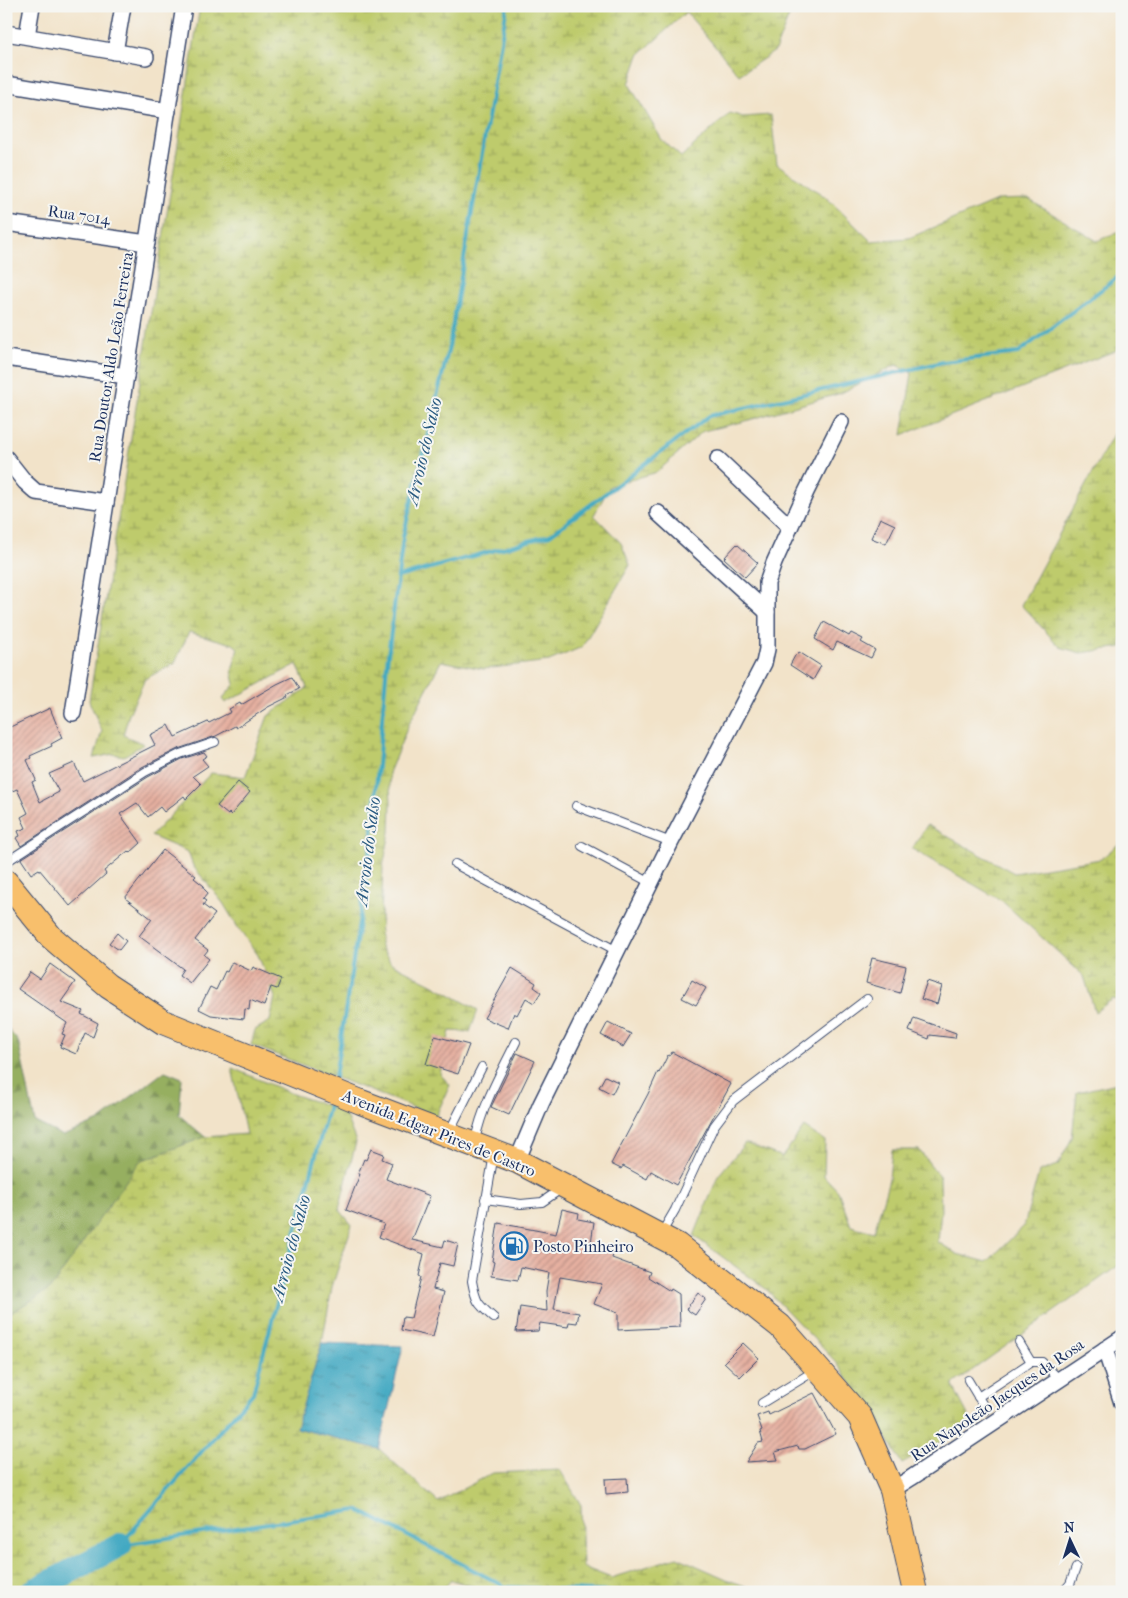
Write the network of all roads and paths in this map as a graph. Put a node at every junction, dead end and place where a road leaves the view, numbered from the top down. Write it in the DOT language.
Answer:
graph roads {
  1 [pos="32,6"];
  2 [pos="123,6"];
  3 [pos="184,6"];
  4 [pos="6,33"];
  5 [pos="27,36"];
  6 [pos="115,52"];
  7 [pos="146,57"];
  8 [pos="6,84"];
  9 [pos="168,111"];
  10 [pos="6,223"];
  11 [pos="147,243"];
  12 [pos="6,358"];
  13 [pos="126,376"];
  14 [pos="842,422"];
  15 [pos="6,458"];
  16 [pos="718,459"];
  17 [pos="106,502"];
  18 [pos="658,513"];
  19 [pos="790,527"];
  20 [pos="767,612"];
  21 [pos="73,713"];
  22 [pos="215,742"];
  23 [pos="576,806"];
  24 [pos="671,842"];
  25 [pos="582,846"];
  26 [pos="6,862"];
  27 [pos="454,864"];
  28 [pos="6,866"];
  29 [pos="651,883"];
  30 [pos="12,889"];
  31 [pos="617,951"];
  32 [pos="867,999"];
  33 [pos="516,1042"];
  34 [pos="482,1067"];
  35 [pos="448,1135"];
  36 [pos="484,1148"];
  37 [pos="517,1161"];
  38 [pos="565,1186"];
  39 [pos="485,1200"];
  40 [pos="660,1236"];
  41 [pos="494,1318"];
  42 [pos="1122,1338"];
  43 [pos="1019,1342"];
  44 [pos="1105,1349"];
  45 [pos="1031,1362"];
  46 [pos="817,1368"];
  47 [pos="1059,1379"];
  48 [pos="968,1380"];
  49 [pos="978,1397"];
  50 [pos="762,1403"];
  51 [pos="1122,1403"];
  52 [pos="986,1410"];
  53 [pos="892,1490"];
  54 [pos="1076,1568"];
  55 [pos="915,1592"];
  56 [pos="1063,1592"];
  1 -- 5 [label="street"];
  2 -- 6 [label="street"];
  3 -- 9 [label="street, Rua Doutor Aldo Leão Ferreira"];
  4 -- 5 [label="street"];
  5 -- 6 [label="street"];
  6 -- 7 [label="street"];
  8 -- 9 [label="street"];
  9 -- 11 [label="street, Rua Doutor Aldo Leão Ferreira"];
  10 -- 11 [label="street, Rua 7014"];
  11 -- 13 [label="street, Rua Doutor Aldo Leão Ferreira"];
  12 -- 13 [label="street"];
  13 -- 17 [label="street, Rua Doutor Aldo Leão Ferreira"];
  14 -- 19 [label="street"];
  15 -- 17 [label="street"];
  16 -- 19 [label="street"];
  17 -- 21 [label="street, Rua Doutor Aldo Leão Ferreira"];
  18 -- 20 [label="street"];
  19 -- 20 [label="street"];
  20 -- 24 [label="street"];
  22 -- 26 [label="lane"];
  23 -- 24 [label="lane"];
  24 -- 29 [label="street"];
  25 -- 29 [label="lane"];
  27 -- 31 [label="lane"];
  28 -- 30 [label="main road, Avenida Edgar Pires de Castro"];
  29 -- 31 [label="street"];
  30 -- 35 [label="main road, Avenida Edgar Pires de Castro"];
  31 -- 37 [label="street"];
  32 -- 40 [label="lane"];
  33 -- 36 [label="lane"];
  34 -- 35 [label="lane"];
  35 -- 36 [label="main road, Avenida Edgar Pires de Castro"];
  36 -- 37 [label="main road, Avenida Edgar Pires de Castro"];
  36 -- 39 [label="lane"];
  37 -- 38 [label="main road, Avenida Edgar Pires de Castro"];
  38 -- 39 [label="lane"];
  38 -- 40 [label="main road, Avenida Edgar Pires de Castro"];
  39 -- 41 [label="lane"];
  40 -- 46 [label="main road, Avenida Edgar Pires de Castro"];
  42 -- 44 [label="street, Rua Napoleão Jacques da Rosa"];
  43 -- 45 [label="lane"];
  44 -- 47 [label="street, Rua Napoleão Jacques da Rosa"];
  44 -- 51 [label="street"];
  45 -- 47 [label="lane"];
  45 -- 49 [label="lane"];
  46 -- 50 [label="lane"];
  46 -- 53 [label="main road, Avenida Edgar Pires de Castro"];
  47 -- 53 [label="street, Rua Napoleão Jacques da Rosa"];
  48 -- 49 [label="lane"];
  49 -- 52 [label="lane"];
  53 -- 55 [label="main road, Avenida Edgar Pires de Castro"];
  54 -- 56 [label="lane"];
}
